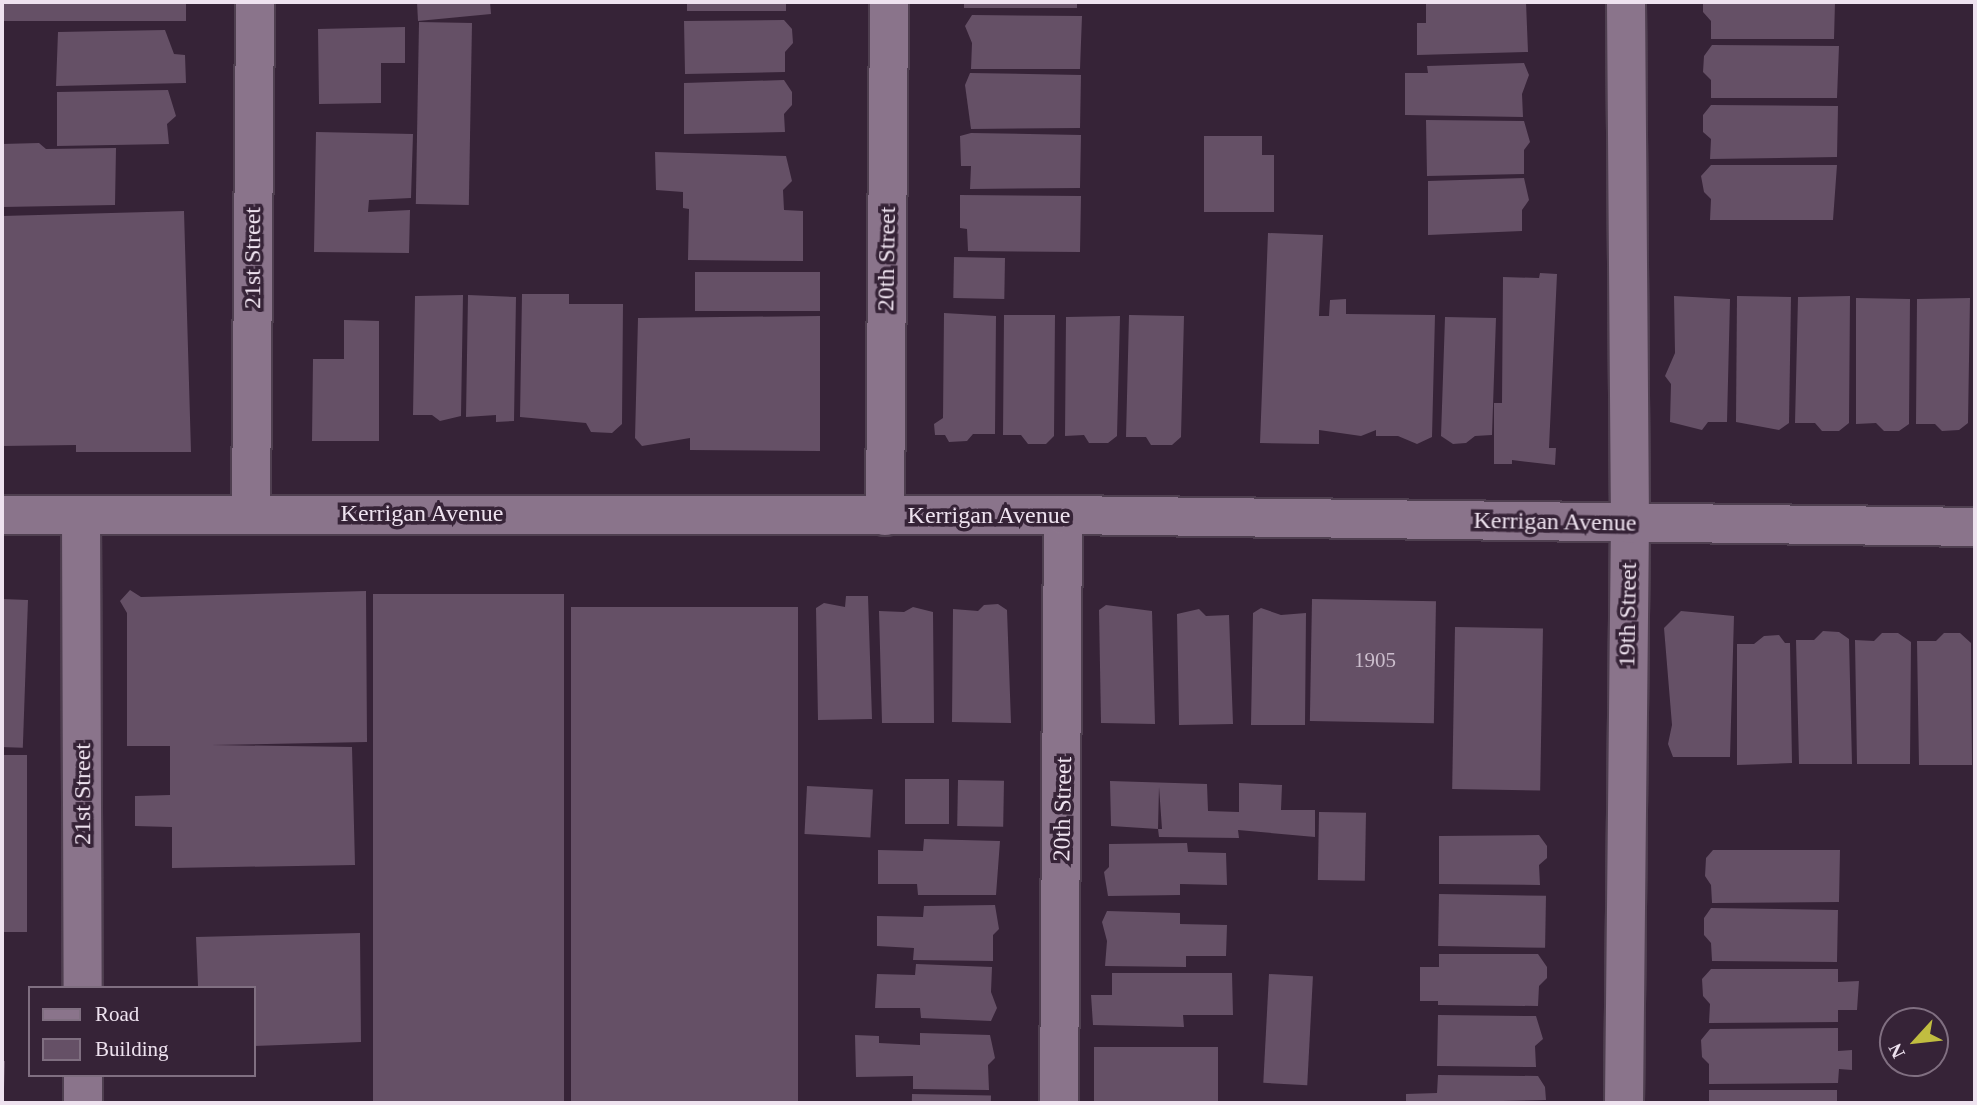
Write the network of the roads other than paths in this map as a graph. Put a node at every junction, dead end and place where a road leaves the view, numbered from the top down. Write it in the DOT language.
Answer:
graph roads {
  1 [pos="255,2"];
  2 [pos="889,2"];
  3 [pos="1626,2"];
  4 [pos="251,514"];
  5 [pos="2,515"];
  6 [pos="1063,515"];
  7 [pos="81,516"];
  8 [pos="885,516"];
  9 [pos="1630,524"];
  10 [pos="1975,527"];
  11 [pos="83,986"];
  12 [pos="83,1077"];
  13 [pos="83,1103"];
  14 [pos="1059,1103"];
  15 [pos="1624,1103"];
  1 -- 4 [label="street, 21st Street"];
  2 -- 8 [label="street, 20th Street"];
  3 -- 9 [label="street, 19th Street"];
  4 -- 7 [label="street, Kerrigan Avenue"];
  4 -- 8 [label="street, Kerrigan Avenue"];
  5 -- 7 [label="street, Kerrigan Avenue"];
  6 -- 8 [label="street, Kerrigan Avenue"];
  6 -- 9 [label="street, Kerrigan Avenue"];
  6 -- 14 [label="street, 20th Street"];
  7 -- 11 [label="street, 21st Street"];
  9 -- 10 [label="street, Kerrigan Avenue"];
  9 -- 15 [label="street, 19th Street"];
  12 -- 13 [label="street"];
}
